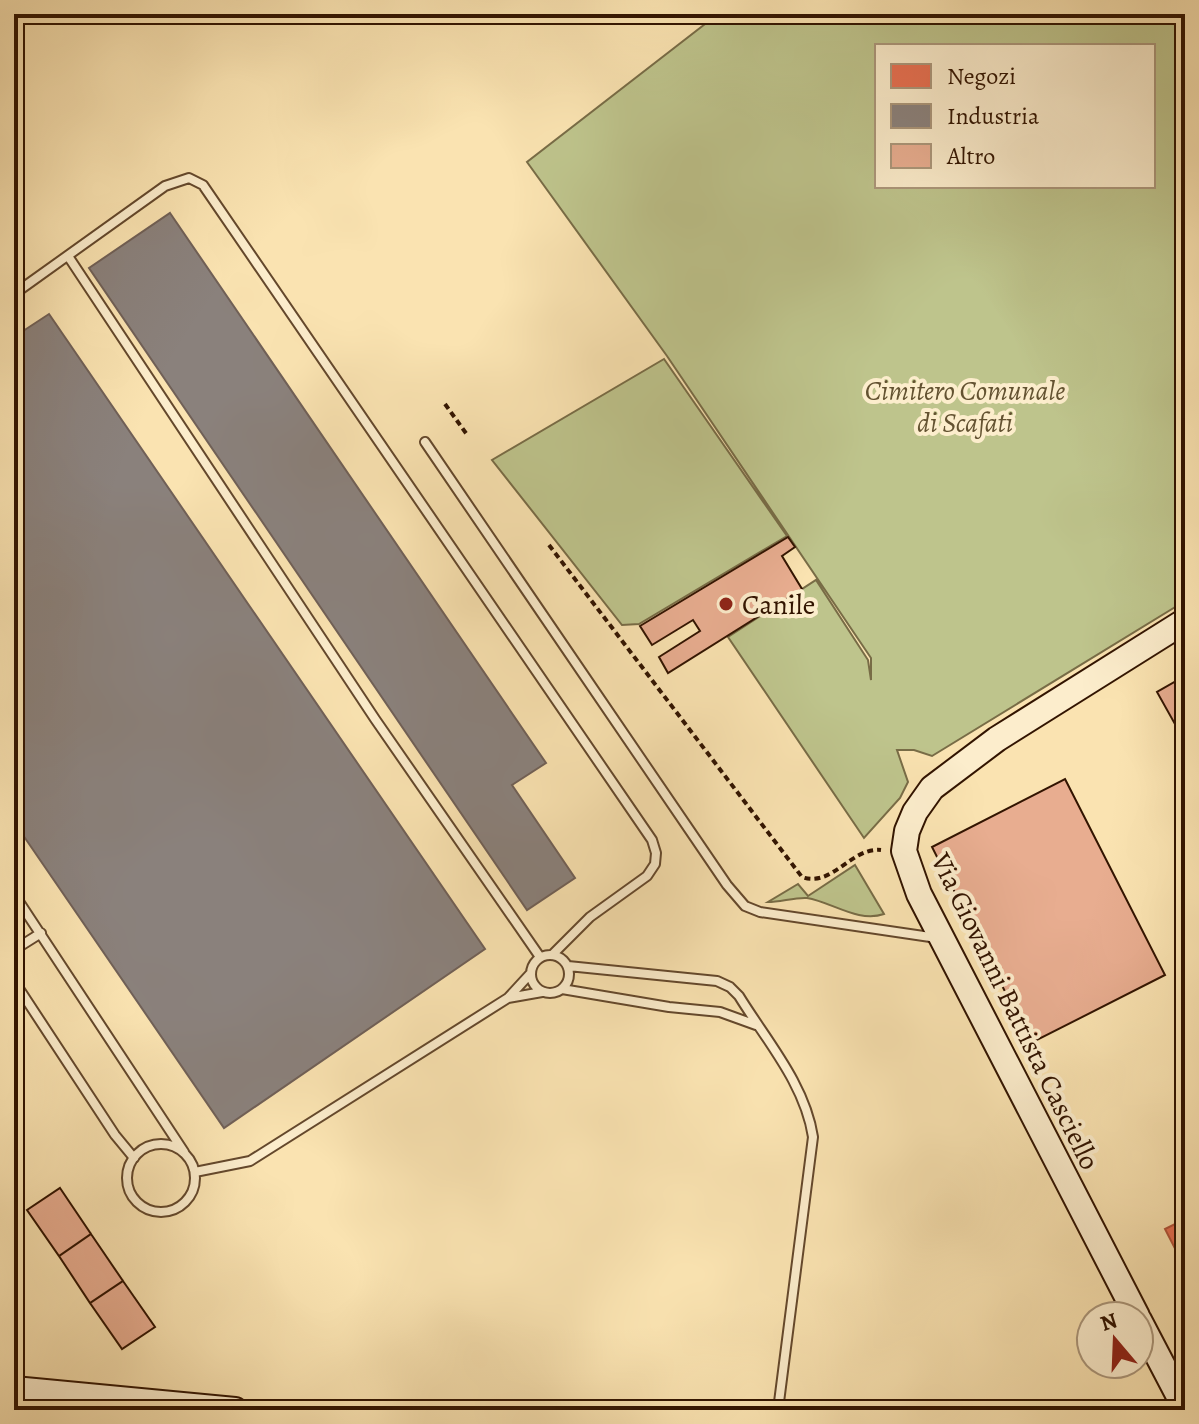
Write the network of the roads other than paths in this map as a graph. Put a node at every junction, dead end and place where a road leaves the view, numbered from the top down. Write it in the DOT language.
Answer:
graph roads {
  1 [pos="68,256"];
  2 [pos="14,294"];
  3 [pos="425,442"];
  4 [pos="1185,621"];
  5 [pos="14,894"];
  6 [pos="41,933"];
  7 [pos="942,938"];
  8 [pos="14,950"];
  9 [pos="552,955"];
  10 [pos="540,957"];
  11 [pos="568,966"];
  12 [pos="531,973"];
  13 [pos="14,981"];
  14 [pos="562,989"];
  15 [pos="543,992"];
  16 [pos="508,998"];
  17 [pos="757,1025"];
  18 [pos="184,1152"];
  19 [pos="134,1158"];
  20 [pos="195,1172"];
  21 [pos="1129,1300"];
  22 [pos="1155,1351"];
  23 [pos="14,1389"];
  24 [pos="1185,1408"];
  25 [pos="235,1410"];
  26 [pos="778,1410"];
  1 -- 2 [label="lane"];
  1 -- 9 [label="lane"];
  1 -- 10 [label="lane"];
  3 -- 7 [label="lane"];
  4 -- 7 [label="street, Via Giovanni Battista Casciello"];
  5 -- 6 [label="lane"];
  6 -- 8 [label="lane"];
  6 -- 18 [label="lane"];
  7 -- 21 [label="street, Via Giovanni Battista Casciello"];
  9 -- 10 [label="lane"];
  9 -- 11 [label="lane"];
  10 -- 12 [label="lane"];
  11 -- 14 [label="lane"];
  11 -- 17 [label="lane"];
  12 -- 15 [label="lane"];
  12 -- 16 [label="lane"];
  13 -- 19 [label="lane"];
  14 -- 15 [label="lane"];
  14 -- 17 [label="lane"];
  15 -- 16 [label="lane"];
  16 -- 20 [label="lane"];
  17 -- 26 [label="lane"];
  18 -- 19 [label="lane"];
  18 -- 20 [label="lane"];
  19 -- 20 [label="lane"];
  22 -- 24 [label="street, Via Giovanni Battista Casciello"];
  23 -- 25 [label="street"];
}
